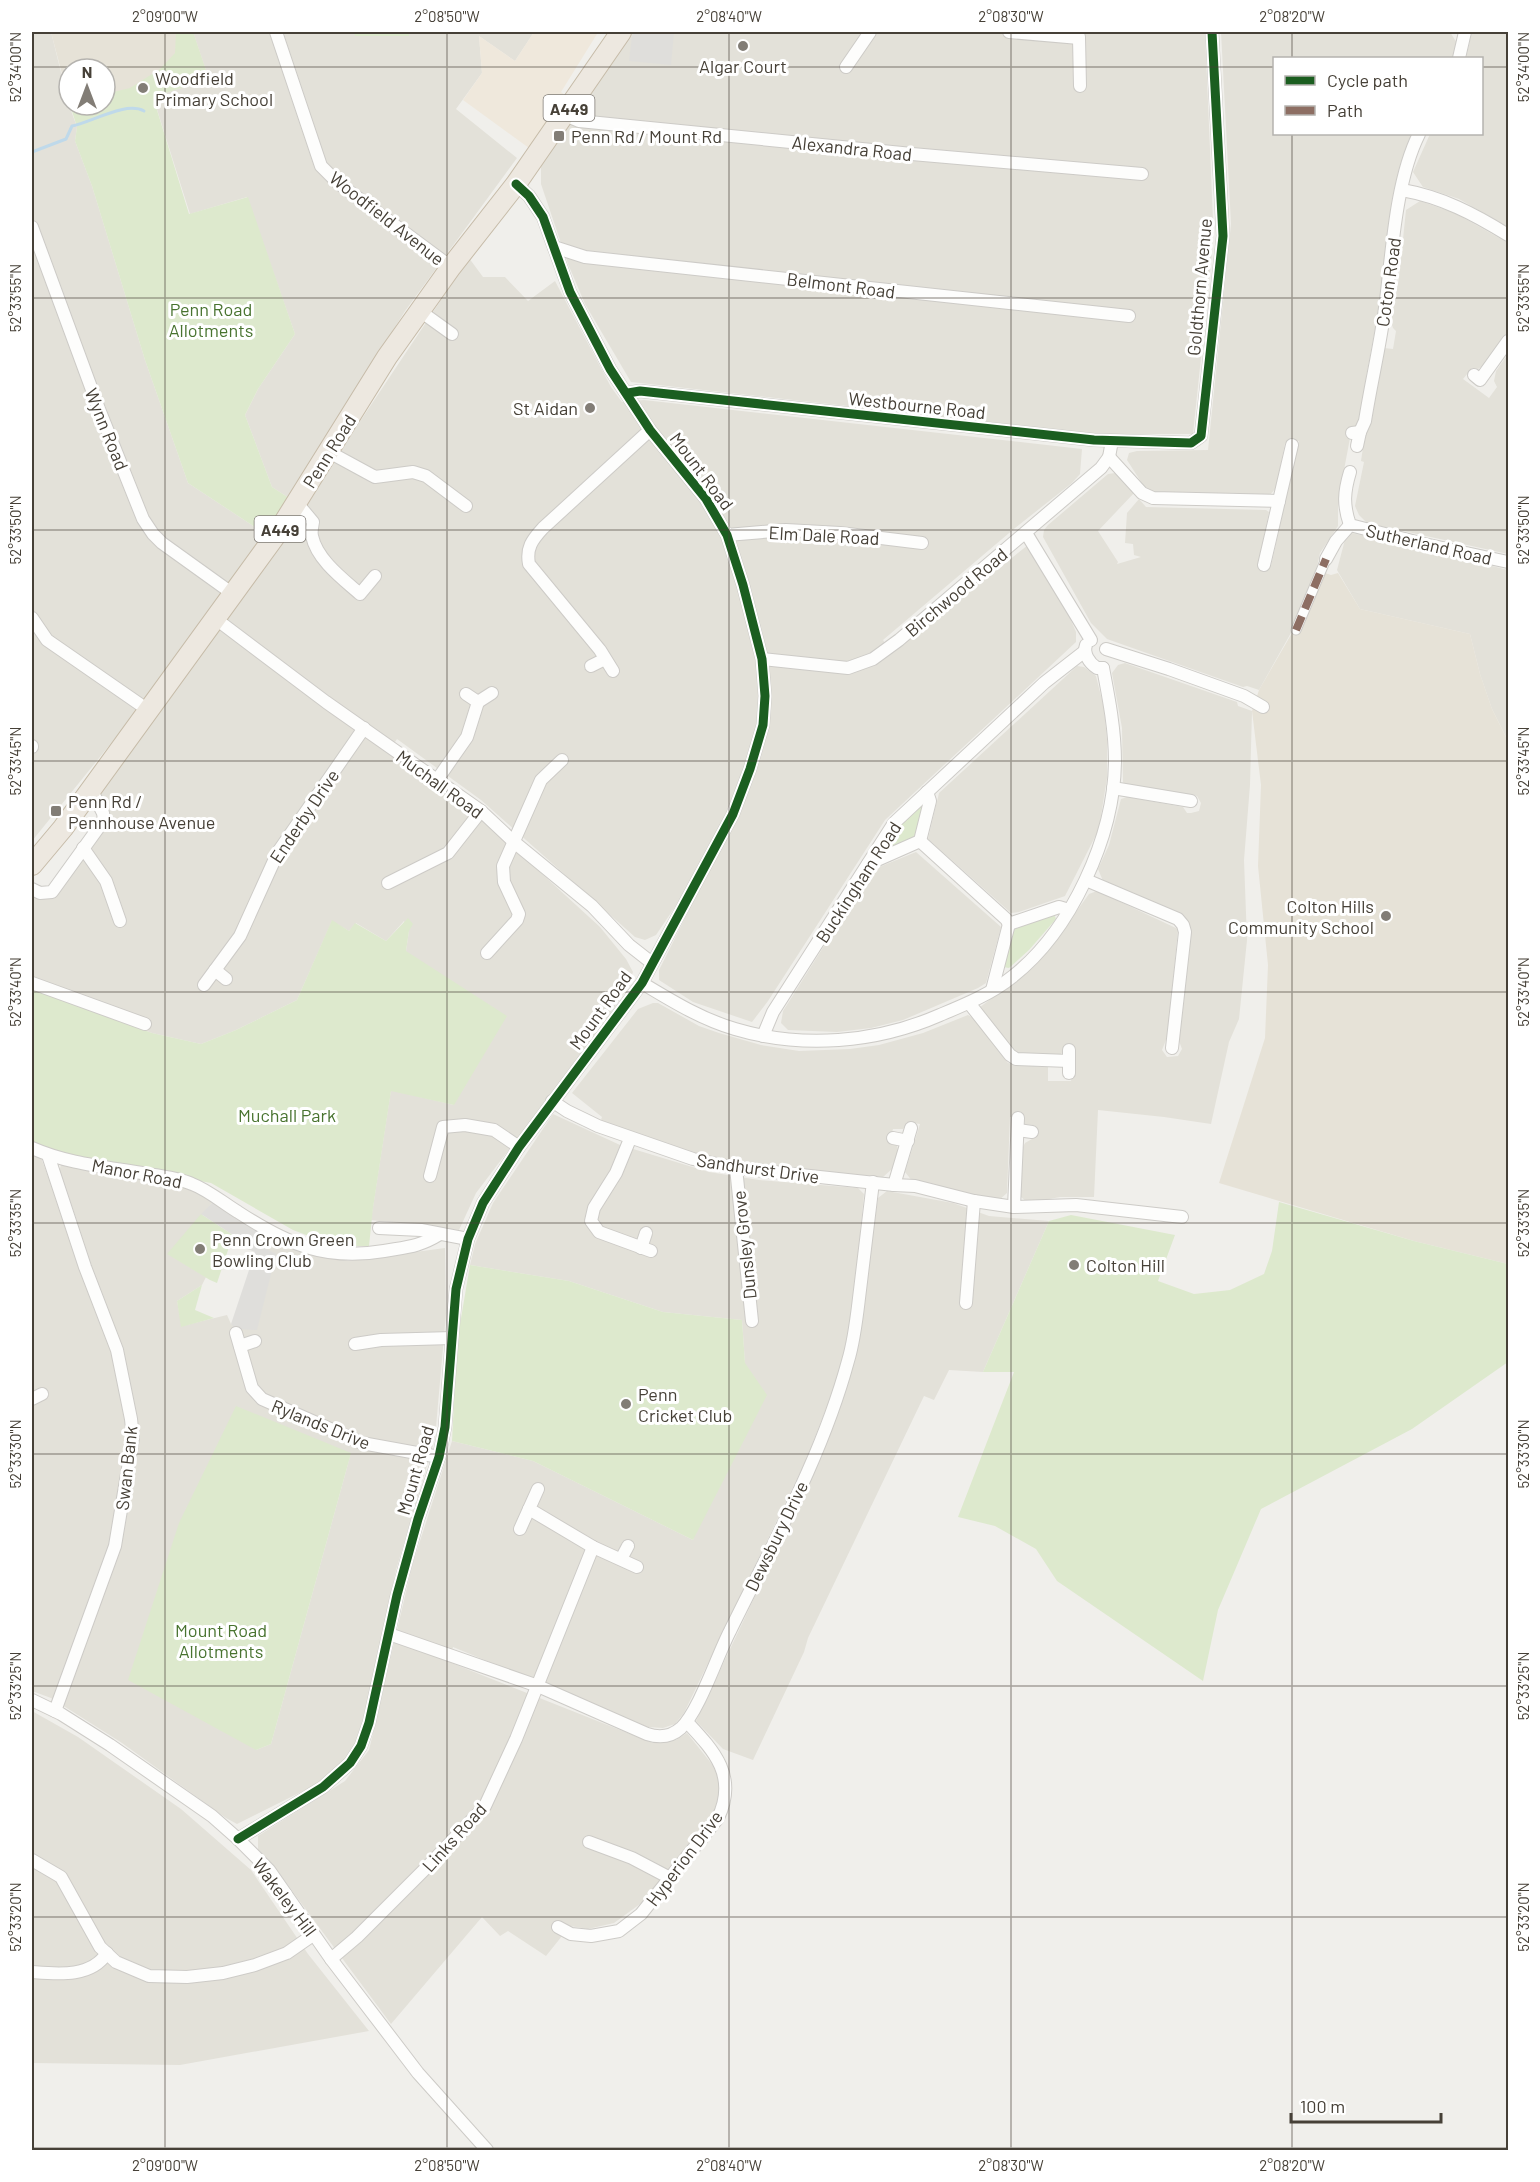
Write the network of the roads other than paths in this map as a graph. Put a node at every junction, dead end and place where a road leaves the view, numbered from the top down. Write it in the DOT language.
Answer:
graph roads {
  1 [pos="276,32"];
  2 [pos="621,32"];
  3 [pos="870,32"];
  4 [pos="1009,32"];
  5 [pos="1212,32"];
  6 [pos="1465,32"];
  7 [pos="1078,35"];
  8 [pos="1459,57"];
  9 [pos="846,67"];
  10 [pos="1080,86"];
  11 [pos="565,115"];
  12 [pos="1418,135"];
  13 [pos="1142,174"];
  14 [pos="516,184"];
  15 [pos="1402,190"];
  16 [pos="32,227"];
  17 [pos="1509,235"];
  18 [pos="554,247"];
  19 [pos="451,267"];
  20 [pos="420,311"];
  21 [pos="1129,316"];
  22 [pos="452,334"];
  23 [pos="1509,341"];
  24 [pos="1480,380"];
  25 [pos="628,393"];
  26 [pos="650,430"];
  27 [pos="1201,436"];
  28 [pos="1112,441"];
  29 [pos="1292,445"];
  30 [pos="1357,446"];
  31 [pos="328,452"];
  32 [pos="1109,457"];
  33 [pos="1350,472"];
  34 [pos="1279,501"];
  35 [pos="297,502"];
  36 [pos="466,506"];
  37 [pos="1350,525"];
  38 [pos="1026,533"];
  39 [pos="727,535"];
  40 [pos="922,543"];
  41 [pos="1326,559"];
  42 [pos="1509,562"];
  43 [pos="1264,565"];
  44 [pos="375,576"];
  45 [pos="233,594"];
  46 [pos="32,618"];
  47 [pos="216,619"];
  48 [pos="1296,630"];
  49 [pos="1088,645"];
  50 [pos="1106,649"];
  51 [pos="605,659"];
  52 [pos="762,659"];
  53 [pos="591,666"];
  54 [pos="1103,668"];
  55 [pos="613,671"];
  56 [pos="492,693"];
  57 [pos="466,694"];
  58 [pos="478,702"];
  59 [pos="1263,707"];
  60 [pos="148,710"];
  61 [pos="364,728"];
  62 [pos="562,760"];
  63 [pos="437,780"];
  64 [pos="1113,788"];
  65 [pos="91,789"];
  66 [pos="927,792"];
  67 [pos="1191,801"];
  68 [pos="481,811"];
  69 [pos="920,841"];
  70 [pos="514,842"];
  71 [pos="83,848"];
  72 [pos="868,864"];
  73 [pos="32,866"];
  74 [pos="1086,880"];
  75 [pos="388,883"];
  76 [pos="32,889"];
  77 [pos="1069,910"];
  78 [pos="120,921"];
  79 [pos="1009,924"];
  80 [pos="487,953"];
  81 [pos="652,963"];
  82 [pos="216,970"];
  83 [pos="226,979"];
  84 [pos="642,982"];
  85 [pos="32,983"];
  86 [pos="204,985"];
  87 [pos="992,990"];
  88 [pos="969,1003"];
  89 [pos="145,1024"];
  90 [pos="763,1036"];
  91 [pos="1172,1048"];
  92 [pos="1069,1061"];
  93 [pos="552,1101"];
  94 [pos="911,1128"];
  95 [pos="1032,1132"];
  96 [pos="893,1138"];
  97 [pos="630,1139"];
  98 [pos="908,1142"];
  99 [pos="519,1147"];
  100 [pos="32,1148"];
  101 [pos="48,1155"];
  102 [pos="736,1168"];
  103 [pos="430,1176"];
  104 [pos="873,1182"];
  105 [pos="894,1185"];
  106 [pos="974,1201"];
  107 [pos="1014,1207"];
  108 [pos="1182,1217"];
  109 [pos="379,1228"];
  110 [pos="405,1229"];
  111 [pos="646,1233"];
  112 [pos="440,1234"];
  113 [pos="468,1239"];
  114 [pos="405,1248"];
  115 [pos="966,1303"];
  116 [pos="752,1321"];
  117 [pos="236,1333"];
  118 [pos="452,1338"];
  119 [pos="255,1341"];
  120 [pos="355,1344"];
  121 [pos="240,1346"];
  122 [pos="439,1457"];
  123 [pos="538,1489"];
  124 [pos="529,1509"];
  125 [pos="520,1529"];
  126 [pos="628,1546"];
  127 [pos="593,1547"];
  128 [pos="621,1559"];
  129 [pos="637,1566"];
  130 [pos="389,1634"];
  131 [pos="537,1686"];
  132 [pos="32,1700"];
  133 [pos="55,1711"];
  134 [pos="687,1722"];
  135 [pos="238,1839"];
  136 [pos="589,1842"];
  137 [pos="32,1860"];
  138 [pos="670,1878"];
  139 [pos="558,1928"];
  140 [pos="313,1935"];
  141 [pos="106,1953"];
  142 [pos="331,1959"];
  143 [pos="32,1972"];
  144 [pos="487,2151"];
  1 -- 19 [label="street, Woodfield Avenue"];
  2 -- 11 [label="highway, Penn Road / A449"];
  3 -- 9 [label="street"];
  4 -- 7 [label="street"];
  5 -- 27 [label="street, Goldthorn Avenue"];
  6 -- 8 [label="street"];
  7 -- 10 [label="street"];
  11 -- 13 [label="street, Alexandra Road"];
  11 -- 14 [label="highway, Penn Road / A449"];
  12 -- 15 [label="street, Coton Road"];
  14 -- 18 [label="street, Mount Road"];
  14 -- 19 [label="highway, Penn Road / A449"];
  15 -- 17 [label="street"];
  15 -- 30 [label="street, Coton Road"];
  16 -- 45 [label="street, Wynn Road"];
  18 -- 21 [label="street, Belmont Road"];
  18 -- 25 [label="street, Mount Road"];
  19 -- 20 [label="highway, Penn Road / A449"];
  20 -- 22 [label="street"];
  20 -- 31 [label="highway, Penn Road / A449"];
  23 -- 24 [label="street"];
  25 -- 26 [label="street, Mount Road"];
  25 -- 28 [label="street, Westbourne Road"];
  26 -- 39 [label="street, Mount Road"];
  26 -- 51 [label="street"];
  27 -- 28 [label="street, Westbourne Road"];
  28 -- 32 [label="street"];
  29 -- 34 [label="street"];
  31 -- 35 [label="highway, Penn Road / A449"];
  31 -- 36 [label="street"];
  32 -- 34 [label="street"];
  32 -- 38 [label="street, Birchwood Road"];
  33 -- 37 [label="street, Sutherland Road"];
  34 -- 43 [label="street"];
  35 -- 44 [label="street"];
  35 -- 45 [label="highway, Penn Road / A449"];
  37 -- 41 [label="street, Sutherland Road"];
  37 -- 42 [label="street, Sutherland Road"];
  38 -- 49 [label="street"];
  38 -- 52 [label="street, Birchwood Road"];
  39 -- 40 [label="street, Elm Dale Road"];
  39 -- 52 [label="street, Mount Road"];
  41 -- 48 [label="street"];
  45 -- 47 [label="highway, Penn Road / A449"];
  46 -- 60 [label="street"];
  47 -- 60 [label="highway, Penn Road / A449"];
  47 -- 61 [label="street, Muchall Road"];
  49 -- 50 [label="street"];
  49 -- 54 [label="street"];
  49 -- 66 [label="street, Buckingham Road"];
  50 -- 54 [label="street"];
  50 -- 59 [label="street"];
  51 -- 53 [label="street"];
  51 -- 55 [label="street"];
  52 -- 81 [label="street, Mount Road"];
  54 -- 64 [label="street"];
  56 -- 58 [label="street"];
  57 -- 58 [label="street"];
  58 -- 63 [label="street"];
  60 -- 65 [label="highway, Penn Road / A449"];
  61 -- 63 [label="street, Muchall Road"];
  61 -- 82 [label="street, Enderby Drive"];
  62 -- 70 [label="street"];
  63 -- 68 [label="street, Muchall Road"];
  64 -- 67 [label="street"];
  64 -- 74 [label="street"];
  65 -- 71 [label="street"];
  65 -- 73 [label="highway, Penn Road / A449"];
  66 -- 69 [label="street"];
  66 -- 72 [label="street, Buckingham Road"];
  68 -- 70 [label="street, Muchall Road"];
  68 -- 75 [label="street"];
  69 -- 72 [label="street"];
  69 -- 79 [label="street"];
  70 -- 80 [label="street"];
  70 -- 81 [label="street, Muchall Road"];
  71 -- 76 [label="street"];
  71 -- 78 [label="street"];
  72 -- 90 [label="street, Buckingham Road"];
  74 -- 77 [label="street"];
  74 -- 91 [label="street"];
  77 -- 79 [label="street"];
  77 -- 87 [label="street"];
  79 -- 87 [label="street"];
  81 -- 84 [label="street, Mount Road"];
  82 -- 83 [label="street"];
  82 -- 86 [label="street, Enderby Drive"];
  84 -- 90 [label="street"];
  84 -- 93 [label="street, Mount Road"];
  85 -- 89 [label="street"];
  87 -- 88 [label="street"];
  88 -- 90 [label="street"];
  88 -- 92 [label="street"];
  93 -- 97 [label="street, Sandhurst Drive"];
  93 -- 99 [label="street, Mount Road"];
  94 -- 98 [label="street"];
  95 -- 107 [label="street"];
  96 -- 98 [label="street"];
  97 -- 102 [label="street, Sandhurst Drive"];
  97 -- 111 [label="street"];
  98 -- 105 [label="street"];
  99 -- 103 [label="street"];
  99 -- 113 [label="street, Mount Road"];
  100 -- 101 [label="street, Manor Road"];
  101 -- 114 [label="street, Manor Road"];
  101 -- 133 [label="street, Swan Bank"];
  102 -- 104 [label="street, Sandhurst Drive"];
  102 -- 116 [label="street, Dunsley Grove"];
  104 -- 105 [label="street, Sandhurst Drive"];
  104 -- 134 [label="street, Dewsbury Drive"];
  105 -- 106 [label="street, Sandhurst Drive"];
  106 -- 107 [label="street, Sandhurst Drive"];
  106 -- 115 [label="street"];
  107 -- 108 [label="street, Sandhurst Drive"];
  109 -- 110 [label="street"];
  110 -- 112 [label="street"];
  110 -- 114 [label="street"];
  112 -- 113 [label="street"];
  112 -- 114 [label="street, Manor Road"];
  113 -- 118 [label="street, Mount Road"];
  117 -- 121 [label="street, Rylands Drive"];
  118 -- 120 [label="street"];
  118 -- 122 [label="street, Mount Road"];
  119 -- 121 [label="street"];
  121 -- 122 [label="street, Rylands Drive"];
  122 -- 130 [label="street, Mount Road"];
  123 -- 124 [label="street"];
  124 -- 125 [label="street"];
  124 -- 127 [label="street"];
  126 -- 128 [label="street"];
  127 -- 128 [label="street"];
  127 -- 131 [label="street, Links Road"];
  128 -- 129 [label="street"];
  130 -- 131 [label="street"];
  130 -- 135 [label="street, Mount Road"];
  131 -- 134 [label="street"];
  131 -- 142 [label="street, Links Road"];
  132 -- 133 [label="street, Wakeley Hill"];
  133 -- 135 [label="street, Wakeley Hill"];
  134 -- 138 [label="street, Hyperion Drive"];
  135 -- 140 [label="street, Wakeley Hill"];
  136 -- 138 [label="street"];
  137 -- 141 [label="street"];
  138 -- 139 [label="street, Hyperion Drive"];
  140 -- 141 [label="street"];
  140 -- 142 [label="street, Wakeley Hill"];
  141 -- 143 [label="street"];
  142 -- 144 [label="street, Wakeley Hill"];
}
